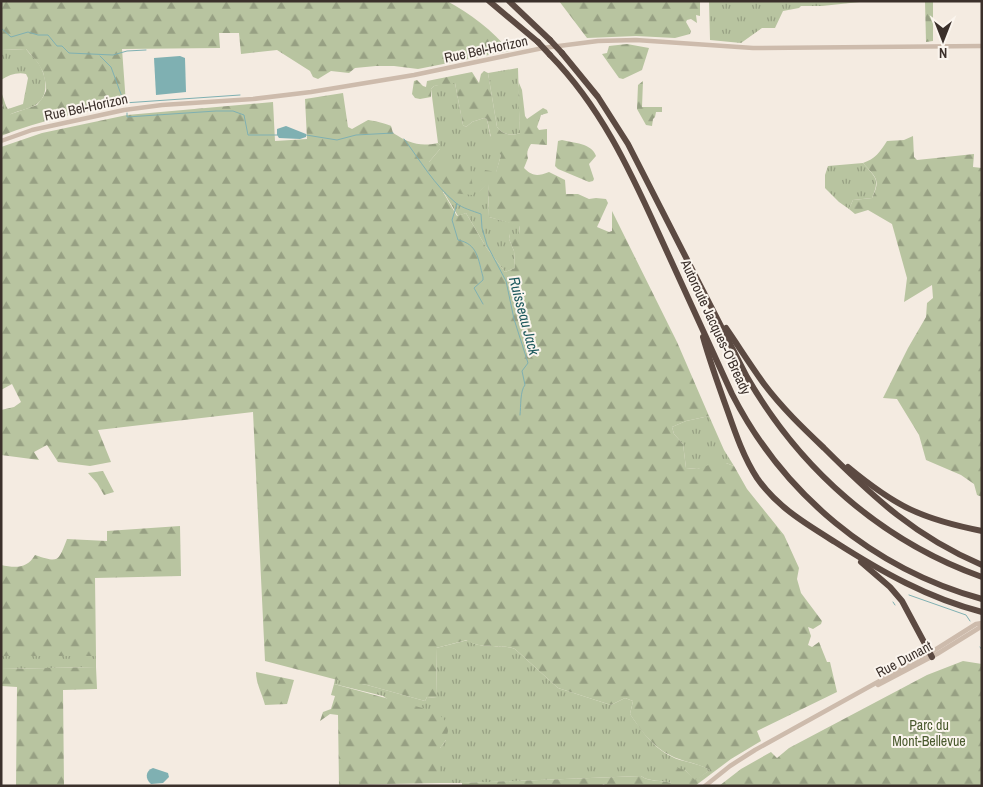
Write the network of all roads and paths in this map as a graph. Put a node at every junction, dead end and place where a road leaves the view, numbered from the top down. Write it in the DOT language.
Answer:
graph roads {
  1 [pos="489,1"];
  2 [pos="509,1"];
  3 [pos="982,46"];
  4 [pos="1,141"];
  5 [pos="712,308"];
  6 [pos="696,314"];
  7 [pos="814,439"];
  8 [pos="982,531"];
  9 [pos="847,550"];
  10 [pos="982,565"];
  11 [pos="982,577"];
  12 [pos="982,599"];
  13 [pos="982,612"];
  14 [pos="982,623"];
  15 [pos="931,655"];
  16 [pos="705,786"];
  1 -- 6 [label="highway, Autoroute Jacques-O'Bready, bridge"];
  2 -- 5 [label="highway, Autoroute Jacques-O'Bready, bridge"];
  3 -- 4 [label="street, Rue Bel-Horizon"];
  5 -- 7 [label="highway"];
  5 -- 11 [label="highway, Autoroute Jacques-O'Bready"];
  6 -- 9 [label="highway"];
  6 -- 12 [label="highway, Autoroute Jacques-O'Bready"];
  7 -- 8 [label="highway"];
  7 -- 10 [label="highway"];
  9 -- 13 [label="highway"];
  9 -- 15 [label="highway"];
  14 -- 15 [label="street, Rue Dunant"];
  15 -- 16 [label="street, Rue Dunant"];
}
